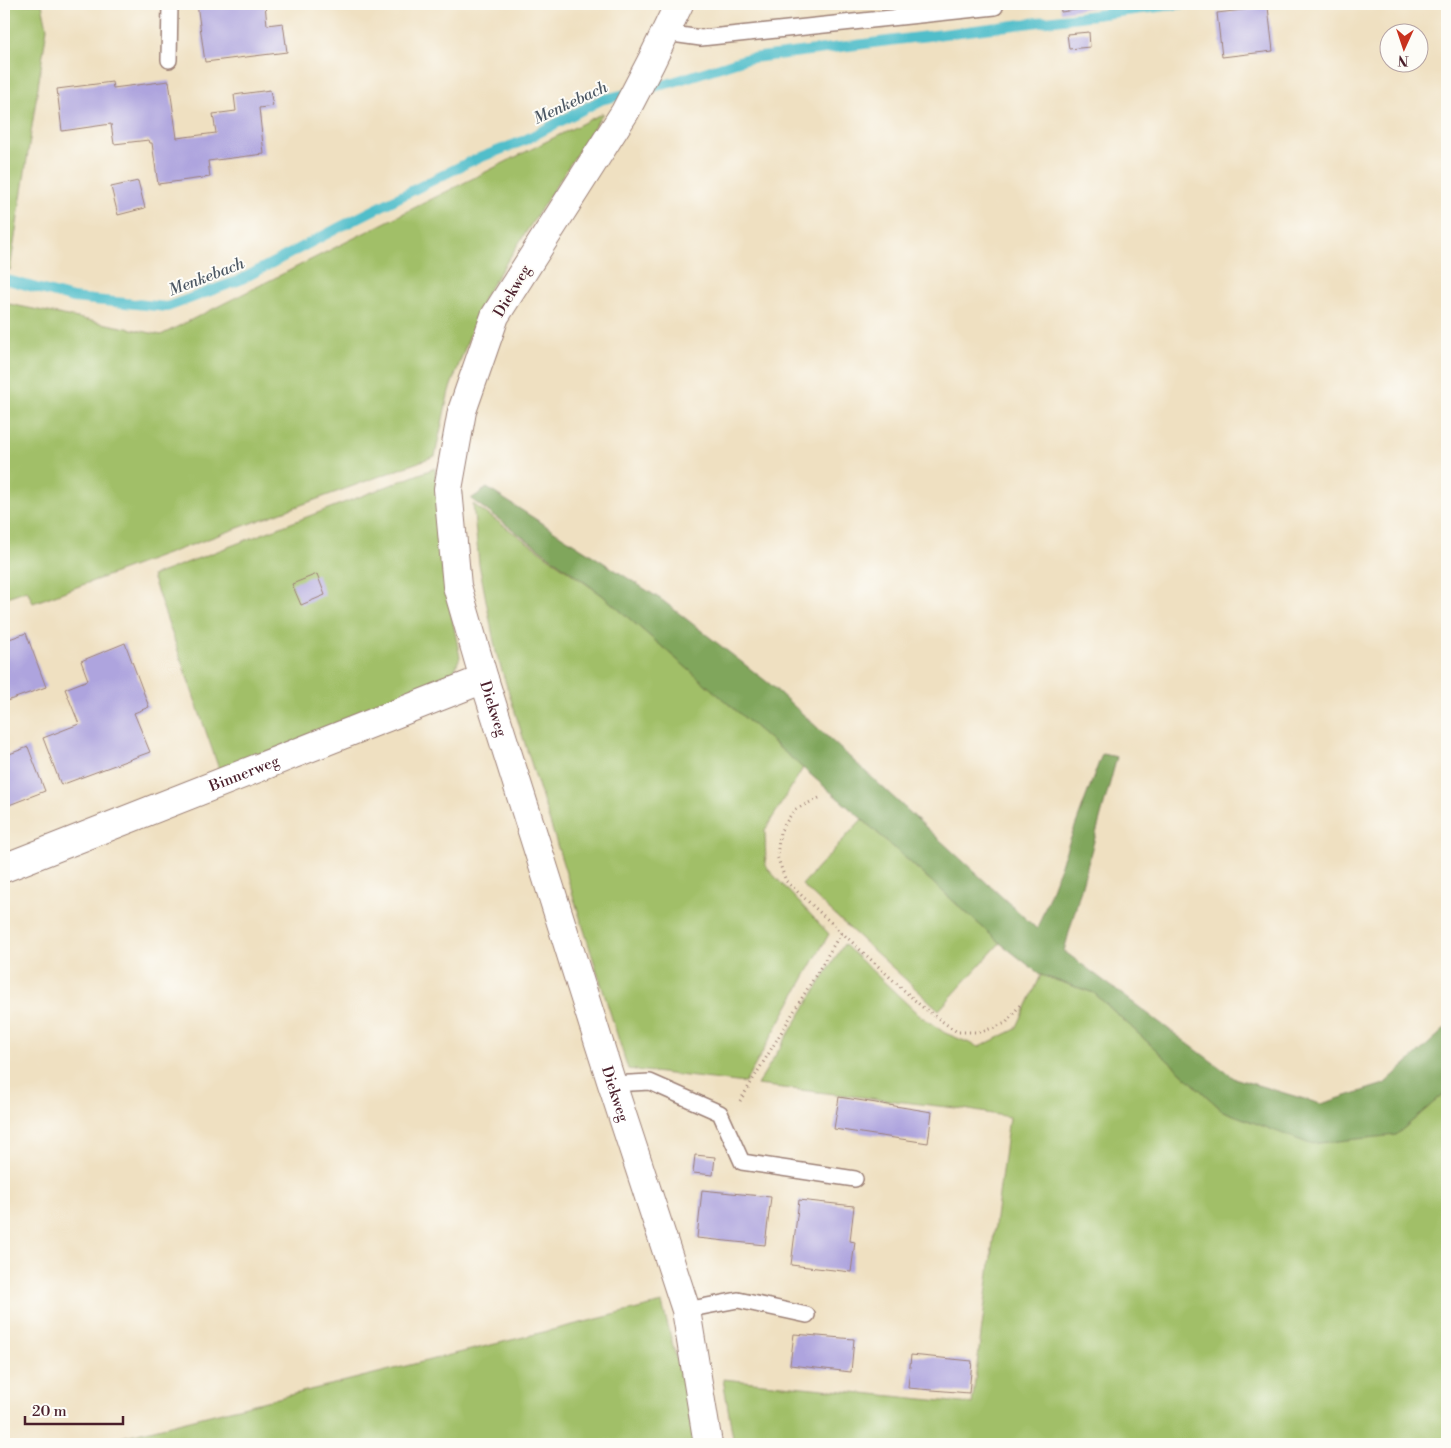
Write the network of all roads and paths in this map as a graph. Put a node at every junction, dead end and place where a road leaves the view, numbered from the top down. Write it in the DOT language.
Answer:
graph roads {
  1 [pos="170,4"];
  2 [pos="678,4"];
  3 [pos="996,4"];
  4 [pos="665,33"];
  5 [pos="169,60"];
  6 [pos="484,679"];
  7 [pos="819,798"];
  8 [pos="4,868"];
  9 [pos="841,933"];
  10 [pos="1020,1005"];
  11 [pos="612,1084"];
  12 [pos="720,1113"];
  13 [pos="855,1179"];
  14 [pos="686,1310"];
  15 [pos="807,1315"];
  16 [pos="708,1444"];
  1 -- 5 [label="lane"];
  2 -- 4 [label="street, Diekweg"];
  3 -- 4 [label="lane"];
  4 -- 6 [label="street, Diekweg"];
  6 -- 8 [label="street, Binnerweg"];
  6 -- 11 [label="street, Diekweg"];
  7 -- 9 [label="path"];
  9 -- 10 [label="path"];
  9 -- 12 [label="path"];
  11 -- 12 [label="lane"];
  11 -- 14 [label="street, Diekweg"];
  12 -- 13 [label="lane"];
  14 -- 15 [label="lane"];
  14 -- 16 [label="street, Diekweg"];
}
